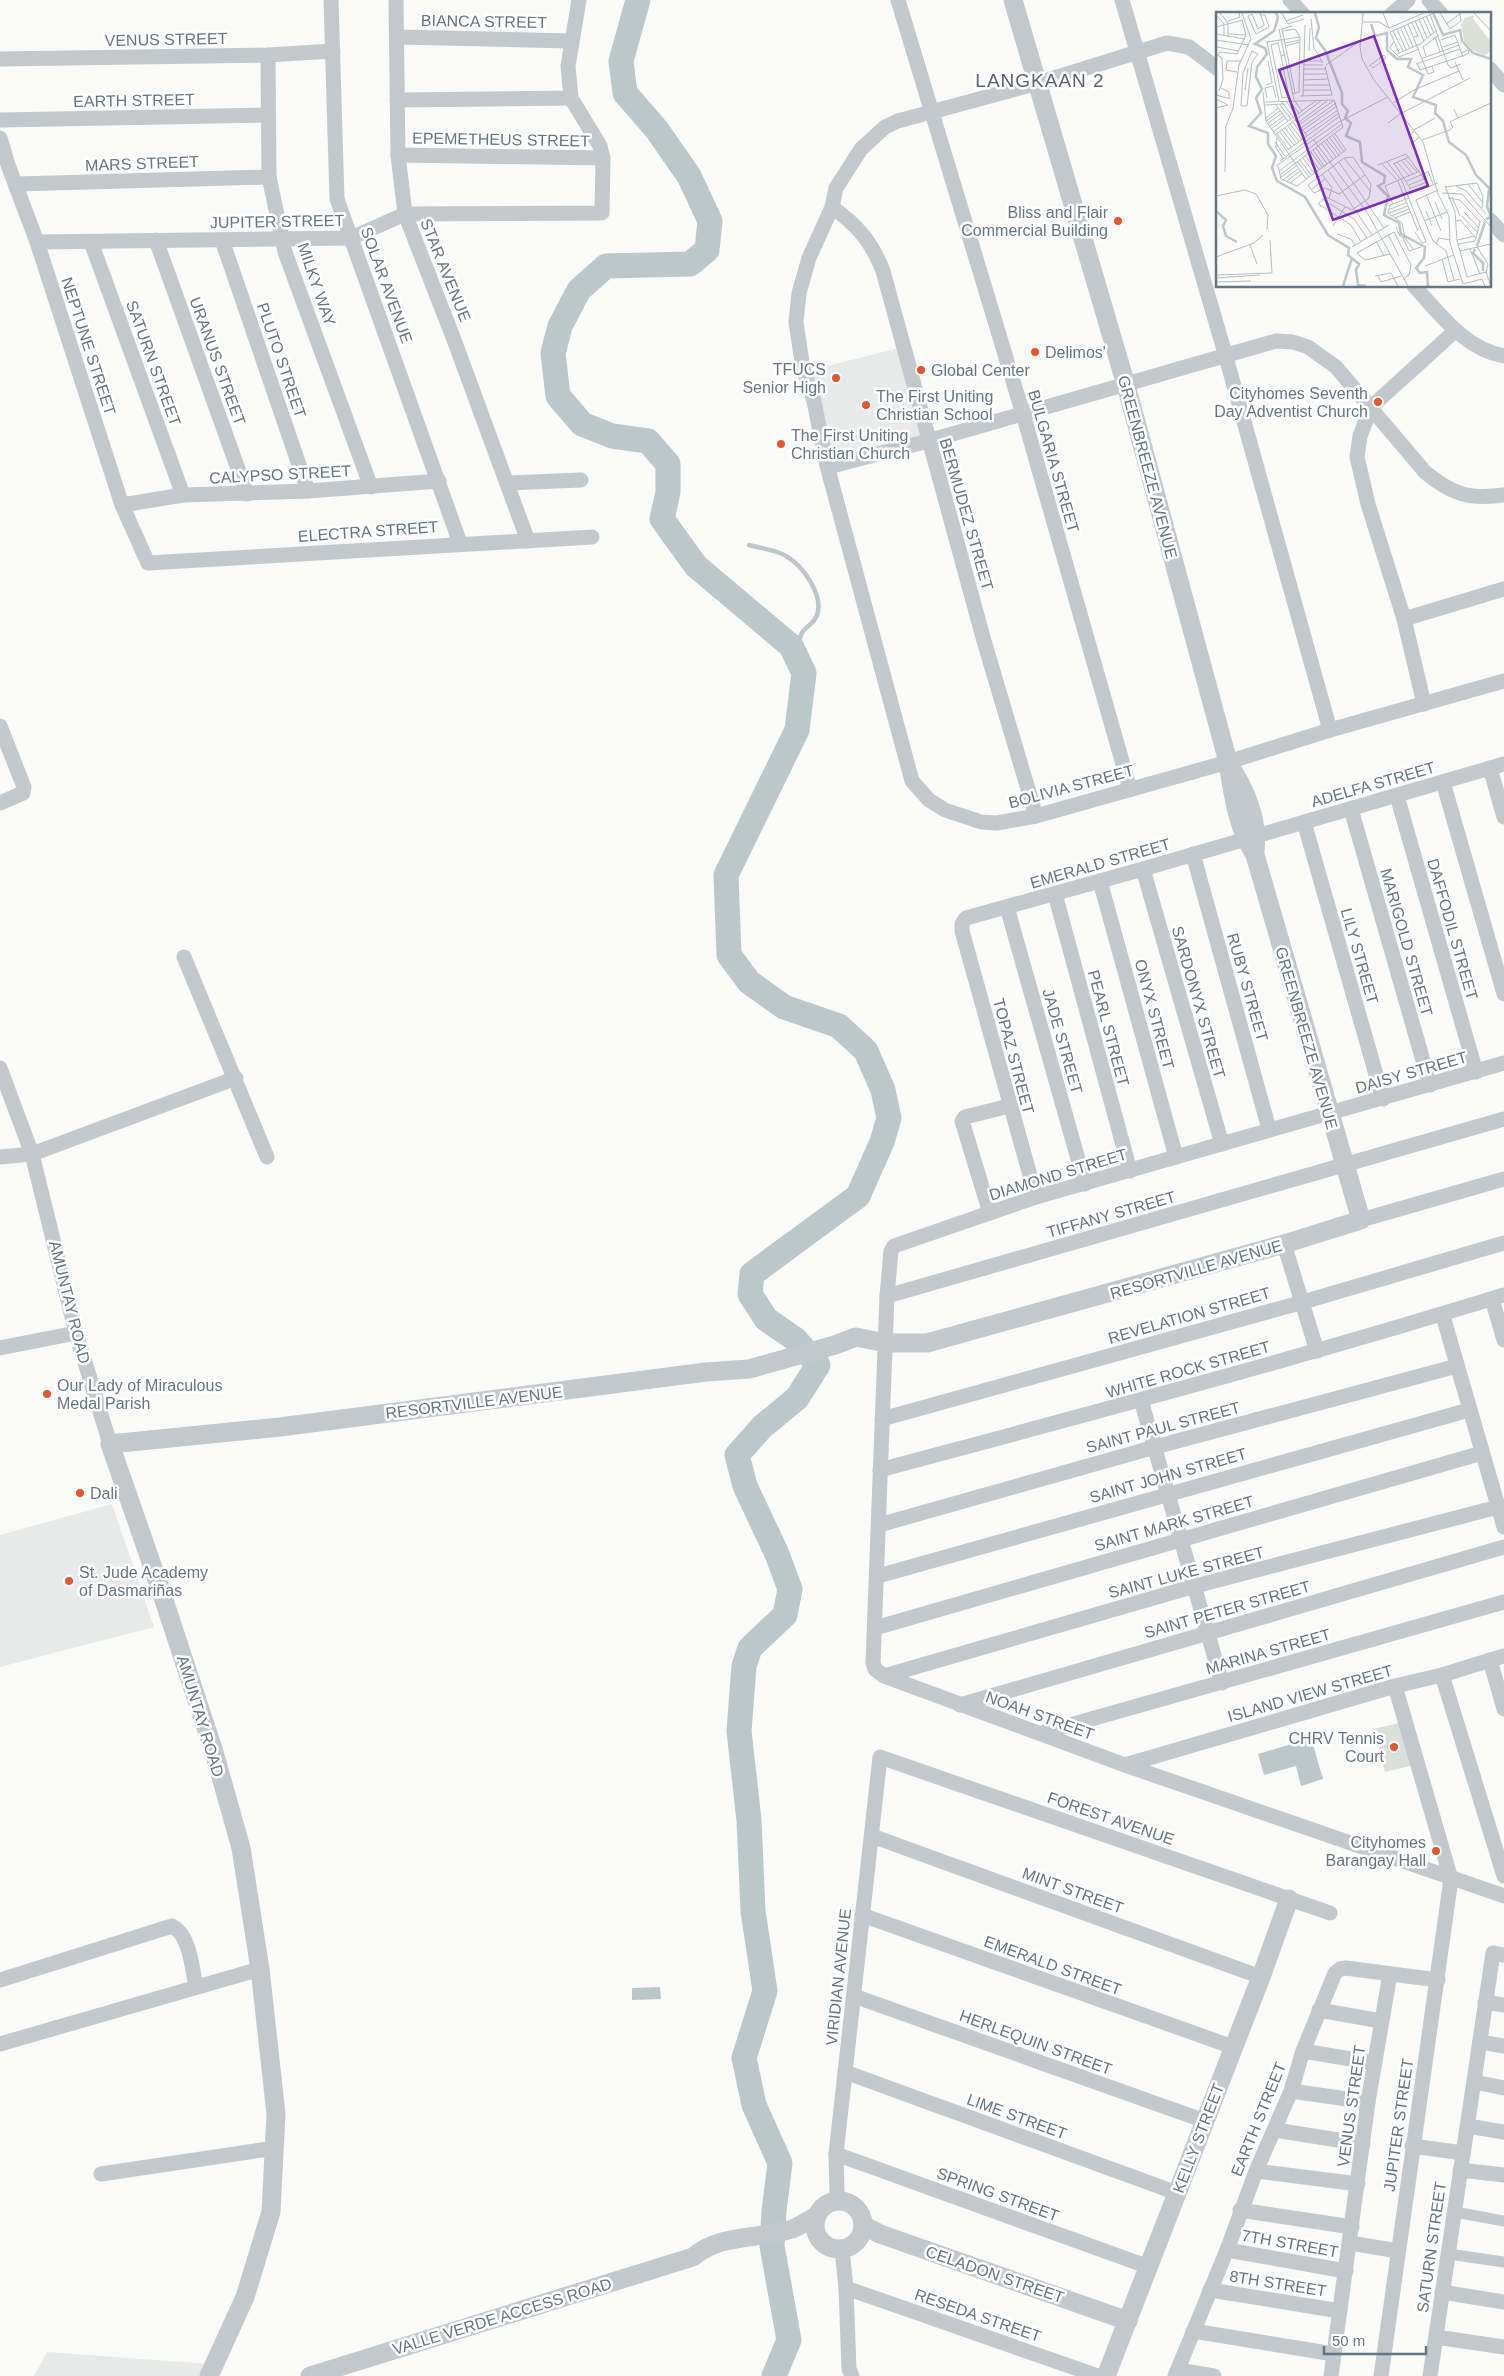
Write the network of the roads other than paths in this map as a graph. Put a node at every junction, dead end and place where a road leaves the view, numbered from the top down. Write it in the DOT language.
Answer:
graph roads {
  1 [pos="331,0"];
  2 [pos="396,0"];
  3 [pos="579,0"];
  4 [pos="898,0"];
  5 [pos="1013,0"];
  6 [pos="1122,0"];
  7 [pos="1290,0"];
  8 [pos="1408,0"];
  9 [pos="1429,0"];
  10 [pos="1301,12"];
  11 [pos="1394,12"];
  12 [pos="1439,12"];
  13 [pos="397,37"];
  14 [pos="570,41"];
  15 [pos="333,51"];
  16 [pos="1136,52"];
  17 [pos="268,55"];
  18 [pos="0,58"];
  19 [pos="1216,67"];
  20 [pos="1492,71"];
  21 [pos="1038,83"];
  22 [pos="1504,85"];
  23 [pos="571,98"];
  24 [pos="397,100"];
  25 [pos="931,113"];
  26 [pos="268,115"];
  27 [pos="0,120"];
  28 [pos="0,138"];
  29 [pos="398,155"];
  30 [pos="603,158"];
  31 [pos="4,166"];
  32 [pos="269,177"];
  33 [pos="16,184"];
  34 [pos="832,207"];
  35 [pos="404,214"];
  36 [pos="1492,222"];
  37 [pos="1504,235"];
  38 [pos="351,238"];
  39 [pos="283,239"];
  40 [pos="156,240"];
  41 [pos="222,240"];
  42 [pos="37,242"];
  43 [pos="91,242"];
  44 [pos="1416,288"];
  45 [pos="1455,331"];
  46 [pos="1504,356"];
  47 [pos="1226,357"];
  48 [pos="1126,385"];
  49 [pos="1372,407"];
  50 [pos="1023,414"];
  51 [pos="928,441"];
  52 [pos="828,467"];
  53 [pos="580,480"];
  54 [pos="440,481"];
  55 [pos="506,483"];
  56 [pos="371,487"];
  57 [pos="308,492"];
  58 [pos="247,494"];
  59 [pos="184,495"];
  60 [pos="1504,495"];
  61 [pos="122,505"];
  62 [pos="592,536"];
  63 [pos="528,541"];
  64 [pos="460,543"];
  65 [pos="148,563"];
  66 [pos="1504,589"];
  67 [pos="1404,618"];
  68 [pos="1504,682"];
  69 [pos="1424,704"];
  70 [pos="0,726"];
  71 [pos="1330,730"];
  72 [pos="1228,762"];
  73 [pos="1497,766"];
  74 [pos="1442,782"];
  75 [pos="1130,789"];
  76 [pos="1397,796"];
  77 [pos="0,803"];
  78 [pos="1351,809"];
  79 [pos="1036,816"];
  80 [pos="1504,817"];
  81 [pos="1304,822"];
  82 [pos="1252,842"];
  83 [pos="1193,854"];
  84 [pos="1143,869"];
  85 [pos="1100,881"];
  86 [pos="1055,894"];
  87 [pos="1007,907"];
  88 [pos="962,924"];
  89 [pos="184,957"];
  90 [pos="1504,994"];
  91 [pos="1504,1063"];
  92 [pos="0,1068"];
  93 [pos="1476,1072"];
  94 [pos="236,1078"];
  95 [pos="1430,1085"];
  96 [pos="1383,1099"];
  97 [pos="1009,1106"];
  98 [pos="1328,1113"];
  99 [pos="1504,1119"];
  100 [pos="1270,1129"];
  101 [pos="1222,1144"];
  102 [pos="32,1154"];
  103 [pos="0,1157"];
  104 [pos="267,1157"];
  105 [pos="1176,1157"];
  106 [pos="1345,1165"];
  107 [pos="1130,1171"];
  108 [pos="1504,1179"];
  109 [pos="1085,1184"];
  110 [pos="1036,1197"];
  111 [pos="990,1213"];
  112 [pos="1361,1220"];
  113 [pos="1504,1243"];
  114 [pos="1284,1244"];
  115 [pos="887,1296"];
  116 [pos="1498,1297"];
  117 [pos="1303,1302"];
  118 [pos="1442,1316"];
  119 [pos="76,1333"];
  120 [pos="1504,1340"];
  121 [pos="885,1343"];
  122 [pos="0,1348"];
  123 [pos="1317,1351"];
  124 [pos="1458,1366"];
  125 [pos="1141,1400"];
  126 [pos="1469,1410"];
  127 [pos="882,1419"];
  128 [pos="110,1444"];
  129 [pos="1155,1448"];
  130 [pos="1482,1453"];
  131 [pos="880,1470"];
  132 [pos="1168,1493"];
  133 [pos="1498,1507"];
  134 [pos="879,1525"];
  135 [pos="1504,1527"];
  136 [pos="1181,1539"];
  137 [pos="1504,1547"];
  138 [pos="878,1576"];
  139 [pos="1195,1586"];
  140 [pos="1504,1602"];
  141 [pos="875,1628"];
  142 [pos="1208,1633"];
  143 [pos="1497,1658"];
  144 [pos="884,1676"];
  145 [pos="1442,1676"];
  146 [pos="1222,1682"];
  147 [pos="1395,1686"];
  148 [pos="960,1705"];
  149 [pos="1504,1708"];
  150 [pos="1042,1734"];
  151 [pos="880,1757"];
  152 [pos="1126,1765"];
  153 [pos="872,1836"];
  154 [pos="1504,1876"];
  155 [pos="1451,1879"];
  156 [pos="1504,1896"];
  157 [pos="1289,1899"];
  158 [pos="1330,1913"];
  159 [pos="862,1915"];
  160 [pos="1499,1954"];
  161 [pos="260,1969"];
  162 [pos="1390,1974"];
  163 [pos="1261,1977"];
  164 [pos="0,1980"];
  165 [pos="1438,1980"];
  166 [pos="196,1987"];
  167 [pos="854,1996"];
  168 [pos="1485,2002"];
  169 [pos="1504,2005"];
  170 [pos="1319,2010"];
  171 [pos="1381,2021"];
  172 [pos="1480,2042"];
  173 [pos="0,2044"];
  174 [pos="1504,2046"];
  175 [pos="1233,2047"];
  176 [pos="1302,2051"];
  177 [pos="1374,2063"];
  178 [pos="844,2072"];
  179 [pos="1474,2082"];
  180 [pos="1504,2088"];
  181 [pos="1291,2091"];
  182 [pos="1368,2102"];
  183 [pos="1205,2121"];
  184 [pos="1468,2126"];
  185 [pos="1275,2130"];
  186 [pos="1504,2132"];
  187 [pos="1363,2144"];
  188 [pos="1412,2146"];
  189 [pos="275,2148"];
  190 [pos="1463,2153"];
  191 [pos="836,2154"];
  192 [pos="1460,2170"];
  193 [pos="1256,2171"];
  194 [pos="101,2174"];
  195 [pos="1504,2176"];
  196 [pos="1358,2184"];
  197 [pos="1177,2193"];
  198 [pos="839,2201"];
  199 [pos="1240,2210"];
  200 [pos="1455,2212"];
  201 [pos="816,2216"];
  202 [pos="1504,2221"];
  203 [pos="863,2225"];
  204 [pos="1352,2227"];
  205 [pos="791,2229"];
  206 [pos="818,2237"];
  207 [pos="1350,2243"];
  208 [pos="842,2249"];
  209 [pos="1227,2250"];
  210 [pos="1398,2251"];
  211 [pos="1448,2254"];
  212 [pos="1504,2262"];
  213 [pos="1149,2267"];
  214 [pos="1346,2271"];
  215 [pos="846,2288"];
  216 [pos="1210,2290"];
  217 [pos="1442,2292"];
  218 [pos="1504,2302"];
  219 [pos="1340,2311"];
  220 [pos="1128,2322"];
  221 [pos="1193,2331"];
  222 [pos="1436,2337"];
  223 [pos="1504,2347"];
  224 [pos="1334,2354"];
  225 [pos="1177,2373"];
  226 [pos="210,2376"];
  227 [pos="310,2376"];
  228 [pos="852,2376"];
  229 [pos="1098,2376"];
  230 [pos="1106,2376"];
  231 [pos="1214,2376"];
  232 [pos="1331,2376"];
  233 [pos="1380,2376"];
  234 [pos="1430,2376"];
  1 -- 15 [label="street, SOLAR AVENUE"];
  2 -- 13 [label="street, STAR AVENUE"];
  3 -- 14 [label="street"];
  4 -- 25 [label="street, BULGARIA STREET"];
  5 -- 21 [label="street, GREENBREEZE AVENUE"];
  6 -- 16 [label="street"];
  7 -- 10 [label="street"];
  8 -- 11 [label="street"];
  9 -- 12 [label="street"];
  13 -- 14 [label="street, BIANCA STREET"];
  13 -- 24 [label="street, STAR AVENUE"];
  14 -- 23 [label="street"];
  15 -- 17 [label="street, VENUS STREET"];
  15 -- 38 [label="street, SOLAR AVENUE"];
  16 -- 19 [label="street, BOLIVIA STREET"];
  16 -- 21 [label="street, BOLIVIA STREET"];
  16 -- 47 [label="street"];
  17 -- 18 [label="street, VENUS STREET"];
  17 -- 26 [label="street, MILKY WAY"];
  20 -- 22 [label="street"];
  21 -- 25 [label="street, BOLIVIA STREET"];
  21 -- 48 [label="street, GREENBREEZE AVENUE"];
  23 -- 24 [label="street"];
  23 -- 30 [label="street"];
  24 -- 29 [label="street, STAR AVENUE"];
  25 -- 34 [label="street, BOLIVIA STREET"];
  25 -- 50 [label="street, BULGARIA STREET"];
  26 -- 27 [label="street, EARTH STREET"];
  26 -- 32 [label="street, MILKY WAY"];
  28 -- 31 [label="street, NEPTUNE STREET"];
  29 -- 30 [label="street, EPEMETHEUS STREET"];
  29 -- 35 [label="street, STAR AVENUE"];
  30 -- 35 [label="street, JUPITER STREET"];
  31 -- 33 [label="street, NEPTUNE STREET"];
  32 -- 33 [label="street, MARS STREET"];
  32 -- 39 [label="street, MILKY WAY"];
  33 -- 42 [label="street, NEPTUNE STREET"];
  34 -- 51 [label="street, BERMUDEZ STREET"];
  34 -- 52 [label="street, BOLIVIA STREET"];
  35 -- 38 [label="street, JUPITER STREET"];
  35 -- 55 [label="street, STAR AVENUE"];
  36 -- 37 [label="street"];
  38 -- 39 [label="street, JUPITER STREET"];
  38 -- 54 [label="street, SOLAR AVENUE"];
  39 -- 41 [label="street, JUPITER STREET"];
  39 -- 56 [label="street, MILKY WAY"];
  40 -- 41 [label="street, JUPITER STREET"];
  40 -- 43 [label="street, JUPITER STREET"];
  40 -- 58 [label="street, URANUS STREET"];
  41 -- 57 [label="street, PLUTO STREET"];
  42 -- 43 [label="street, JUPITER STREET"];
  42 -- 61 [label="street, NEPTUNE STREET"];
  43 -- 59 [label="street, SATURN STREET"];
  44 -- 45 [label="street"];
  45 -- 46 [label="street"];
  45 -- 49 [label="street"];
  47 -- 48 [label="street"];
  47 -- 49 [label="street"];
  47 -- 71 [label="street"];
  48 -- 50 [label="street"];
  48 -- 72 [label="street, GREENBREEZE AVENUE"];
  49 -- 60 [label="street"];
  49 -- 67 [label="street"];
  50 -- 51 [label="street"];
  50 -- 75 [label="street, BULGARIA STREET"];
  51 -- 52 [label="street"];
  51 -- 79 [label="street, BERMUDEZ STREET"];
  52 -- 79 [label="street, BOLIVIA STREET"];
  53 -- 55 [label="street"];
  54 -- 56 [label="street, CALYPSO STREET"];
  54 -- 64 [label="street, SOLAR AVENUE"];
  55 -- 63 [label="street, STAR AVENUE"];
  56 -- 57 [label="street, CALYPSO STREET"];
  57 -- 58 [label="street, CALYPSO STREET"];
  58 -- 59 [label="street, CALYPSO STREET"];
  59 -- 61 [label="street, CALYPSO STREET"];
  61 -- 65 [label="street, NEPTUNE STREET"];
  62 -- 63 [label="street, ELECTRA STREET"];
  63 -- 64 [label="street, ELECTRA STREET"];
  64 -- 65 [label="street, ELECTRA STREET"];
  66 -- 67 [label="street"];
  67 -- 69 [label="street"];
  68 -- 69 [label="street, BOLIVIA STREET"];
  69 -- 71 [label="street, BOLIVIA STREET"];
  70 -- 77 [label="street"];
  71 -- 72 [label="street, BOLIVIA STREET"];
  72 -- 75 [label="street, BOLIVIA STREET"];
  72 -- 82 [label="street, GREENBREEZE AVENUE"];
  73 -- 74 [label="street, ADELFA STREET"];
  73 -- 80 [label="street"];
  74 -- 76 [label="street, ADELFA STREET"];
  74 -- 90 [label="street"];
  75 -- 79 [label="street, BOLIVIA STREET"];
  76 -- 78 [label="street, ADELFA STREET"];
  76 -- 93 [label="street, DAFFODIL STREET"];
  78 -- 81 [label="street, ADELFA STREET"];
  78 -- 95 [label="street, MARIGOLD STREET"];
  81 -- 82 [label="street, ADELFA STREET"];
  81 -- 96 [label="street, LILY STREET"];
  82 -- 83 [label="street, EMERALD STREET"];
  82 -- 98 [label="street, GREENBREEZE AVENUE"];
  83 -- 84 [label="street, EMERALD STREET"];
  83 -- 100 [label="street, RUBY STREET"];
  84 -- 85 [label="street, EMERALD STREET"];
  84 -- 101 [label="street, SARDONYX STREET"];
  85 -- 86 [label="street, EMERALD STREET"];
  85 -- 105 [label="street, ONYX STREET"];
  86 -- 87 [label="street, EMERALD STREET"];
  86 -- 107 [label="street, PEARL STREET"];
  87 -- 88 [label="street, EMERALD STREET"];
  87 -- 109 [label="street, JADE STREET"];
  88 -- 97 [label="street, TOPAZ STREET"];
  89 -- 94 [label="street"];
  91 -- 93 [label="street, DAISY STREET"];
  92 -- 102 [label="street, AMUNTAY ROAD"];
  93 -- 95 [label="street, DAISY STREET"];
  94 -- 102 [label="street"];
  94 -- 104 [label="street"];
  95 -- 96 [label="street, DAISY STREET"];
  96 -- 98 [label="street, DAISY STREET"];
  97 -- 110 [label="street, TOPAZ STREET"];
  97 -- 111 [label="street"];
  98 -- 100 [label="street, DIAMOND STREET"];
  98 -- 106 [label="street, GREENBREEZE AVENUE"];
  99 -- 106 [label="street, TIFFANY STREET"];
  100 -- 101 [label="street, DIAMOND STREET"];
  101 -- 105 [label="street, DIAMOND STREET"];
  102 -- 103 [label="street"];
  102 -- 119 [label="street, AMUNTAY ROAD"];
  105 -- 107 [label="street, DIAMOND STREET"];
  106 -- 112 [label="street, GREENBREEZE AVENUE"];
  106 -- 115 [label="street, TIFFANY STREET"];
  107 -- 109 [label="street, DIAMOND STREET"];
  108 -- 112 [label="street, RESORTVILLE AVENUE"];
  109 -- 110 [label="street, DIAMOND STREET"];
  110 -- 111 [label="street, DIAMOND STREET"];
  111 -- 115 [label="street, DIAMOND STREET"];
  112 -- 114 [label="street, RESORTVILLE AVENUE"];
  113 -- 117 [label="street, REVELATION STREET"];
  114 -- 117 [label="street"];
  114 -- 121 [label="street, RESORTVILLE AVENUE"];
  115 -- 121 [label="street, DIAMOND STREET"];
  116 -- 118 [label="street, WHITE ROCK STREET"];
  116 -- 120 [label="street"];
  117 -- 123 [label="street"];
  117 -- 127 [label="street, REVELATION STREET"];
  118 -- 123 [label="street, WHITE ROCK STREET"];
  118 -- 124 [label="street"];
  119 -- 122 [label="street"];
  119 -- 128 [label="street, AMUNTAY ROAD"];
  121 -- 127 [label="street"];
  121 -- 128 [label="street, RESORTVILLE AVENUE"];
  123 -- 125 [label="street, WHITE ROCK STREET"];
  124 -- 126 [label="street"];
  124 -- 129 [label="street, SAINT PAUL STREET"];
  125 -- 129 [label="street"];
  125 -- 131 [label="street, WHITE ROCK STREET"];
  126 -- 130 [label="street"];
  126 -- 132 [label="street, SAINT JOHN STREET"];
  127 -- 131 [label="street"];
  128 -- 161 [label="street, AMUNTAY ROAD"];
  129 -- 132 [label="street"];
  129 -- 134 [label="street, SAINT PAUL STREET"];
  130 -- 133 [label="street"];
  130 -- 136 [label="street, SAINT MARK STREET"];
  131 -- 134 [label="street"];
  132 -- 136 [label="street"];
  132 -- 138 [label="street, SAINT JOHN STREET"];
  133 -- 135 [label="street"];
  133 -- 139 [label="street, SAINT LUKE STREET"];
  134 -- 138 [label="street"];
  136 -- 139 [label="street"];
  136 -- 141 [label="street, SAINT MARK STREET"];
  137 -- 142 [label="street, SAINT PETER STREET"];
  138 -- 141 [label="street"];
  139 -- 142 [label="street"];
  139 -- 144 [label="street, SAINT LUKE STREET"];
  140 -- 146 [label="street, MARINA STREET"];
  141 -- 144 [label="street"];
  142 -- 146 [label="street"];
  142 -- 148 [label="street, SAINT PETER STREET"];
  143 -- 145 [label="street, ISLAND VIEW STREET"];
  143 -- 149 [label="street"];
  144 -- 148 [label="street, NOAH STREET"];
  145 -- 147 [label="street, ISLAND VIEW STREET"];
  145 -- 154 [label="street"];
  146 -- 150 [label="street, MARINA STREET"];
  147 -- 152 [label="street, ISLAND VIEW STREET"];
  147 -- 155 [label="street"];
  148 -- 150 [label="street, NOAH STREET"];
  150 -- 152 [label="street, NOAH STREET"];
  151 -- 153 [label="street, VIRIDIAN AVENUE"];
  151 -- 157 [label="street, FOREST AVENUE"];
  152 -- 155 [label="street, NOAH STREET"];
  153 -- 159 [label="street, VIRIDIAN AVENUE"];
  153 -- 163 [label="street, MINT STREET"];
  155 -- 156 [label="street, NOAH STREET"];
  155 -- 165 [label="street, JUPITER STREET"];
  157 -- 158 [label="street, FOREST AVENUE"];
  157 -- 163 [label="street, KELLY STREET"];
  159 -- 167 [label="street, VIRIDIAN AVENUE"];
  159 -- 175 [label="street, EMERALD STREET"];
  160 -- 168 [label="street, SATURN STREET"];
  161 -- 166 [label="street"];
  161 -- 189 [label="street, AMUNTAY ROAD"];
  162 -- 165 [label="street, EARTH STREET"];
  162 -- 170 [label="street, EARTH STREET"];
  162 -- 171 [label="street, VENUS STREET"];
  163 -- 175 [label="street, KELLY STREET"];
  164 -- 166 [label="street"];
  165 -- 188 [label="street, JUPITER STREET"];
  166 -- 173 [label="street"];
  167 -- 178 [label="street, VIRIDIAN AVENUE"];
  167 -- 183 [label="street, HERLEQUIN STREET"];
  168 -- 169 [label="street"];
  168 -- 172 [label="street, SATURN STREET"];
  170 -- 171 [label="street"];
  170 -- 176 [label="street, EARTH STREET"];
  171 -- 177 [label="street, VENUS STREET"];
  172 -- 174 [label="street"];
  172 -- 179 [label="street, SATURN STREET"];
  175 -- 183 [label="street, KELLY STREET"];
  176 -- 177 [label="street"];
  176 -- 181 [label="street, EARTH STREET"];
  177 -- 182 [label="street, VENUS STREET"];
  178 -- 191 [label="street, VIRIDIAN AVENUE"];
  178 -- 197 [label="street, LIME STREET"];
  179 -- 180 [label="street"];
  179 -- 184 [label="street, SATURN STREET"];
  181 -- 182 [label="street"];
  181 -- 185 [label="street, EARTH STREET"];
  182 -- 187 [label="street, VENUS STREET"];
  183 -- 197 [label="street, KELLY STREET"];
  184 -- 186 [label="street"];
  184 -- 190 [label="street, SATURN STREET"];
  185 -- 187 [label="street"];
  185 -- 193 [label="street, EARTH STREET"];
  187 -- 196 [label="street, VENUS STREET"];
  188 -- 190 [label="street"];
  188 -- 210 [label="street, JUPITER STREET"];
  189 -- 194 [label="street"];
  189 -- 226 [label="street, AMUNTAY ROAD"];
  190 -- 192 [label="street, SATURN STREET"];
  191 -- 198 [label="street, VIRIDIAN AVENUE"];
  191 -- 213 [label="street, SPRING STREET"];
  192 -- 195 [label="street"];
  192 -- 200 [label="street, SATURN STREET"];
  193 -- 196 [label="street"];
  193 -- 199 [label="street, EARTH STREET"];
  196 -- 204 [label="street, VENUS STREET"];
  197 -- 213 [label="street, KELLY STREET"];
  198 -- 201 [label="street"];
  198 -- 203 [label="street"];
  199 -- 204 [label="street"];
  199 -- 209 [label="street, EARTH STREET"];
  200 -- 202 [label="street"];
  200 -- 211 [label="street, SATURN STREET"];
  201 -- 205 [label="street, VALLE VERDE ACCESS ROAD"];
  201 -- 206 [label="street"];
  203 -- 208 [label="street"];
  203 -- 220 [label="street, CELADON STREET"];
  204 -- 207 [label="street, VENUS STREET"];
  205 -- 206 [label="street, VALLE VERDE ACCESS ROAD"];
  205 -- 227 [label="street, VALLE VERDE ACCESS ROAD"];
  206 -- 208 [label="street"];
  207 -- 210 [label="street"];
  207 -- 214 [label="street, VENUS STREET"];
  208 -- 215 [label="street"];
  209 -- 214 [label="street, 7TH STREET"];
  209 -- 216 [label="street, EARTH STREET"];
  210 -- 233 [label="street, JUPITER STREET"];
  211 -- 212 [label="street"];
  211 -- 217 [label="street, SATURN STREET"];
  213 -- 220 [label="street, KELLY STREET"];
  214 -- 219 [label="street, VENUS STREET"];
  215 -- 228 [label="street"];
  215 -- 229 [label="street, RESEDA STREET"];
  216 -- 219 [label="street, 8TH STREET"];
  216 -- 221 [label="street, EARTH STREET"];
  217 -- 218 [label="street"];
  217 -- 222 [label="street, SATURN STREET"];
  219 -- 224 [label="street, VENUS STREET"];
  220 -- 230 [label="street, KELLY STREET"];
  221 -- 224 [label="street"];
  221 -- 225 [label="street, EARTH STREET"];
  222 -- 223 [label="street"];
  222 -- 234 [label="street, SATURN STREET"];
  224 -- 232 [label="street, VENUS STREET"];
  225 -- 231 [label="street"];
}
